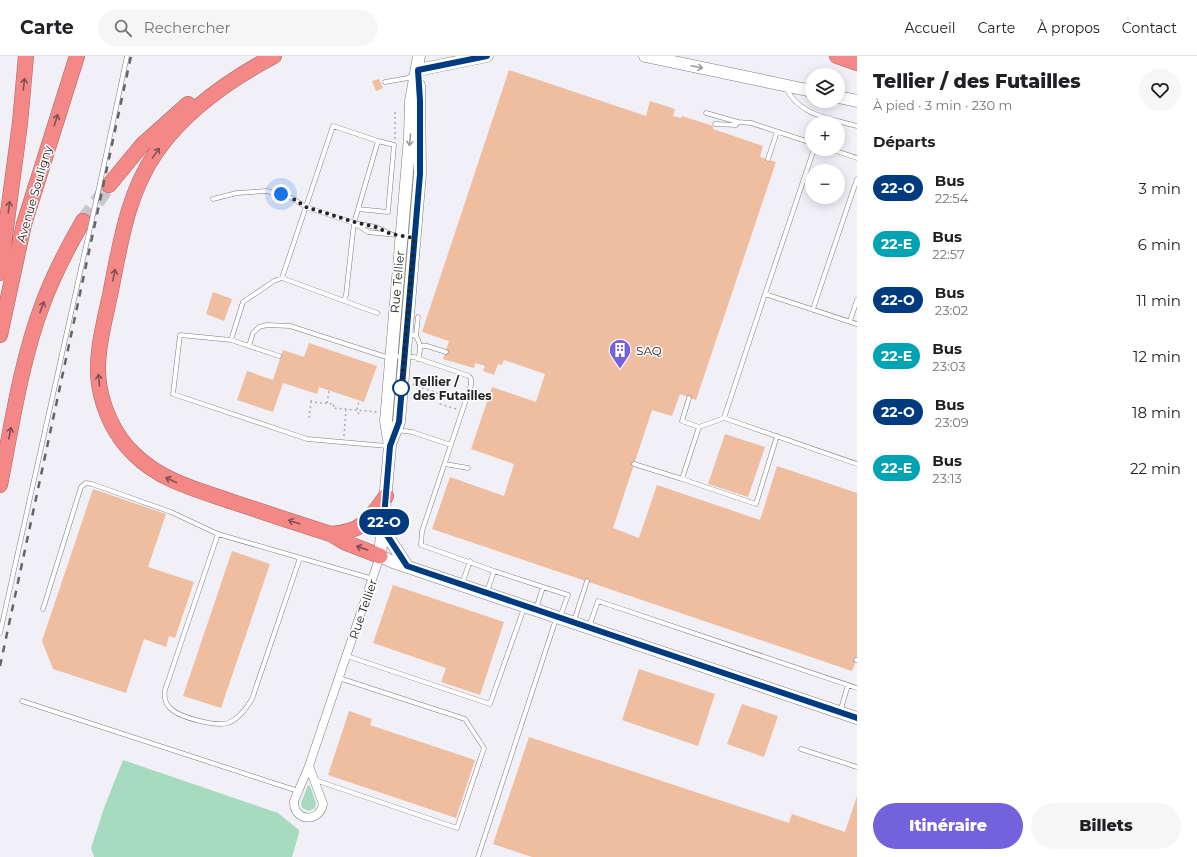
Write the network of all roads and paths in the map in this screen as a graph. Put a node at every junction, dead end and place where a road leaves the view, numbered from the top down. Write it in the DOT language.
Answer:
graph roads {
  1 [pos="26,56"];
  2 [pos="77,56"];
  3 [pos="127,56"];
  4 [pos="265,56"];
  5 [pos="274,56"];
  6 [pos="419,56"];
  7 [pos="487,56"];
  8 [pos="645,56"];
  9 [pos="836,56"];
  10 [pos="857,63"];
  11 [pos="418,70"];
  12 [pos="385,82"];
  13 [pos="785,86"];
  14 [pos="805,90"];
  15 [pos="845,98"];
  16 [pos="857,101"];
  17 [pos="396,110"];
  18 [pos="706,114"];
  19 [pos="738,122"];
  20 [pos="714,124"];
  21 [pos="857,126"];
  22 [pos="777,132"];
  23 [pos="378,141"];
  24 [pos="805,141"];
  25 [pos="394,145"];
  26 [pos="845,154"];
  27 [pos="812,156"];
  28 [pos="857,158"];
  29 [pos="768,159"];
  30 [pos="857,179"];
  31 [pos="104,184"];
  32 [pos="213,200"];
  33 [pos="306,207"];
  34 [pos="358,209"];
  35 [pos="354,222"];
  36 [pos="86,224"];
  37 [pos="396,235"];
  38 [pos="414,238"];
  39 [pos="0,273"];
  40 [pos="282,278"];
  41 [pos="765,294"];
  42 [pos="857,300"];
  43 [pos="344,301"];
  44 [pos="813,309"];
  45 [pos="377,313"];
  46 [pos="418,317"];
  47 [pos="850,321"];
  48 [pos="857,324"];
  49 [pos="393,332"];
  50 [pos="0,335"];
  51 [pos="411,335"];
  52 [pos="231,340"];
  53 [pos="250,346"];
  54 [pos="421,346"];
  55 [pos="446,352"];
  56 [pos="279,356"];
  57 [pos="404,356"];
  58 [pos="391,357"];
  59 [pos="418,359"];
  60 [pos="412,383"];
  61 [pos="329,391"];
  62 [pos="312,397"];
  63 [pos="689,398"];
  64 [pos="359,401"];
  65 [pos="311,402"];
  66 [pos="327,404"];
  67 [pos="449,407"];
  68 [pos="333,408"];
  69 [pos="346,409"];
  70 [pos="358,410"];
  71 [pos="333,411"];
  72 [pos="383,412"];
  73 [pos="358,414"];
  74 [pos="310,418"];
  75 [pos="724,418"];
  76 [pos="699,427"];
  77 [pos="391,430"];
  78 [pos="344,436"];
  79 [pos="777,436"];
  80 [pos="451,445"];
  81 [pos="390,446"];
  82 [pos="445,464"];
  83 [pos="634,464"];
  84 [pos="857,464"];
  85 [pos="468,468"];
  86 [pos="682,479"];
  87 [pos="0,485"];
  88 [pos="386,496"];
  89 [pos="383,529"];
  90 [pos="218,534"];
  91 [pos="331,534"];
  92 [pos="380,556"];
  93 [pos="300,558"];
  94 [pos="470,561"];
  95 [pos="407,566"];
  96 [pos="494,571"];
  97 [pos="373,579"];
  98 [pos="587,581"];
  99 [pos="462,585"];
  100 [pos="543,587"];
  101 [pos="487,593"];
  102 [pos="530,608"];
  103 [pos="43,609"];
  104 [pos="558,617"];
  105 [pos="574,622"];
  106 [pos="589,628"];
  107 [pos="0,633"];
  108 [pos="347,656"];
  109 [pos="339,678"];
  110 [pos="848,686"];
  111 [pos="857,688"];
  112 [pos="22,701"];
  113 [pos="840,712"];
  114 [pos="857,718"];
  115 [pos="801,749"];
  116 [pos="309,766"];
  117 [pos="857,767"];
  118 [pos="315,780"];
  119 [pos="298,791"];
  120 [pos="478,857"];
  39 -- 1 [label="highway, one-way"];
  50 -- 2 [label="highway, Avenue Souligny, one-way"];
  3 -- 31 [label="lane"];
  4 -- 31 [label="highway"];
  91 -- 5 [label="highway, one-way"];
  6 -- 11 [label="street, Rue Tellier"];
  7 -- 11 [label="street"];
  8 -- 13 [label="street, one-way"];
  9 -- 10 [label="highway"];
  11 -- 12 [label="lane"];
  11 -- 37 [label="street, Rue Tellier, one-way"];
  11 -- 38 [label="street, Rue Tellier"];
  13 -- 14 [label="street"];
  13 -- 21 [label="lane"];
  15 -- 16 [label="street"];
  17 -- 25 [label="path"];
  18 -- 19 [label="lane"];
  19 -- 20 [label="lane"];
  19 -- 22 [label="lane"];
  22 -- 24 [label="lane"];
  22 -- 29 [label="lane"];
  23 -- 25 [label="lane"];
  23 -- 33 [label="lane"];
  23 -- 34 [label="lane"];
  25 -- 34 [label="lane"];
  26 -- 28 [label="lane"];
  27 -- 41 [label="lane"];
  30 -- 44 [label="lane"];
  31 -- 36 [label="lane, bridge"];
  32 -- 33 [label="lane"];
  33 -- 35 [label="lane"];
  33 -- 40 [label="lane"];
  34 -- 35 [label="lane"];
  35 -- 37 [label="lane"];
  35 -- 37 [label="lane"];
  35 -- 43 [label="lane"];
  87 -- 36 [label="highway, one-way"];
  36 -- 107 [label="lane"];
  37 -- 38 [label="lane"];
  37 -- 49 [label="street, Rue Tellier"];
  38 -- 51 [label="street, Rue Tellier"];
  40 -- 43 [label="lane"];
  40 -- 52 [label="lane"];
  41 -- 44 [label="lane"];
  41 -- 75 [label="lane"];
  42 -- 47 [label="lane"];
  43 -- 45 [label="lane"];
  44 -- 47 [label="lane"];
  46 -- 51 [label="lane"];
  47 -- 48 [label="lane"];
  49 -- 51 [label="lane"];
  49 -- 58 [label="street, Rue Tellier"];
  51 -- 54 [label="lane"];
  51 -- 57 [label="street, Rue Tellier"];
  52 -- 53 [label="lane"];
  52 -- 81 [label="lane"];
  53 -- 56 [label="lane"];
  53 -- 58 [label="lane"];
  54 -- 55 [label="lane"];
  54 -- 59 [label="lane"];
  57 -- 58 [label="lane"];
  57 -- 59 [label="lane"];
  57 -- 77 [label="street, Rue Tellier"];
  58 -- 77 [label="street, Rue Tellier"];
  59 -- 80 [label="lane"];
  60 -- 67 [label="path"];
  61 -- 66 [label="path"];
  62 -- 65 [label="path"];
  63 -- 76 [label="lane"];
  64 -- 70 [label="path"];
  65 -- 66 [label="path"];
  65 -- 74 [label="path"];
  66 -- 68 [label="path"];
  68 -- 69 [label="path"];
  68 -- 71 [label="path"];
  69 -- 70 [label="path"];
  69 -- 78 [label="path"];
  70 -- 72 [label="path"];
  70 -- 73 [label="path"];
  75 -- 76 [label="lane"];
  75 -- 79 [label="lane"];
  76 -- 86 [label="lane"];
  77 -- 80 [label="lane"];
  77 -- 81 [label="street, Rue Tellier"];
  79 -- 84 [label="lane"];
  79 -- 86 [label="lane"];
  80 -- 82 [label="lane"];
  81 -- 88 [label="street, Rue Tellier"];
  82 -- 85 [label="lane"];
  82 -- 94 [label="lane"];
  83 -- 86 [label="lane"];
  88 -- 89 [label="street, Rue Tellier"];
  88 -- 91 [label="highway"];
  89 -- 92 [label="street, Rue Tellier"];
  89 -- 95 [label="street"];
  90 -- 93 [label="lane"];
  90 -- 93 [label="lane"];
  90 -- 103 [label="lane"];
  92 -- 91 [label="highway, one-way"];
  92 -- 95 [label="street"];
  92 -- 97 [label="street, Rue Tellier"];
  93 -- 97 [label="lane"];
  94 -- 96 [label="lane"];
  94 -- 99 [label="lane"];
  95 -- 99 [label="street"];
  96 -- 100 [label="lane"];
  96 -- 101 [label="lane"];
  97 -- 108 [label="street, Rue Tellier"];
  98 -- 105 [label="lane"];
  99 -- 101 [label="street"];
  100 -- 102 [label="lane"];
  100 -- 104 [label="lane"];
  101 -- 102 [label="street"];
  102 -- 104 [label="street"];
  102 -- 108 [label="lane"];
  104 -- 105 [label="street"];
  104 -- 120 [label="lane"];
  105 -- 106 [label="street"];
  106 -- 110 [label="lane"];
  106 -- 113 [label="street"];
  108 -- 109 [label="street, Rue Tellier"];
  109 -- 116 [label="street, Rue Tellier"];
  109 -- 118 [label="lane"];
  110 -- 111 [label="lane"];
  110 -- 113 [label="lane"];
  112 -- 119 [label="lane"];
  113 -- 114 [label="street"];
  115 -- 117 [label="lane"];
  116 -- 118 [label="street, Rue Tellier"];
  116 -- 119 [label="street, Rue Tellier"];
  118 -- 119 [label="street, Rue Tellier"];
}
